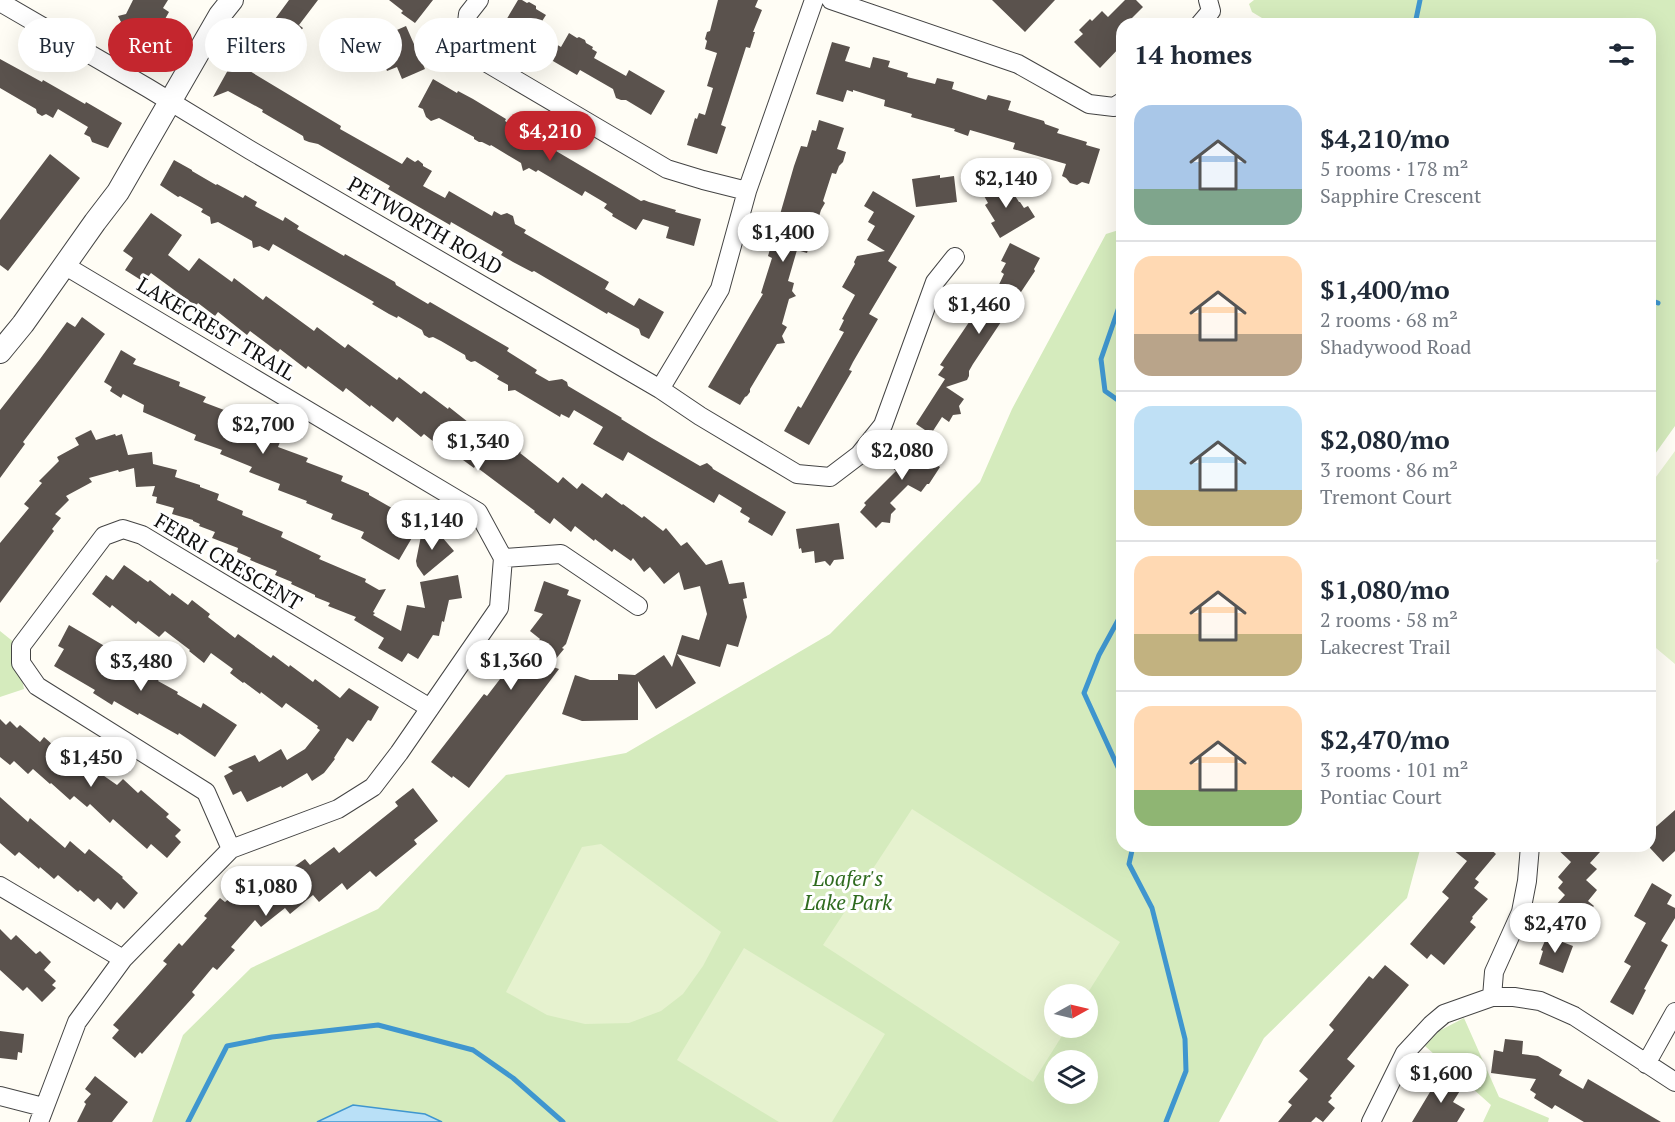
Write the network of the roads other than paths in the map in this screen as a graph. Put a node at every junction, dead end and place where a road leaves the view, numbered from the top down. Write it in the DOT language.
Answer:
graph roads {
  1 [pos="232,0"];
  2 [pos="479,0"];
  3 [pos="814,0"];
  4 [pos="831,0"];
  5 [pos="1208,0"];
  6 [pos="0,2"];
  7 [pos="1205,18"];
  8 [pos="170,102"];
  9 [pos="1116,106"];
  10 [pos="747,191"];
  11 [pos="955,257"];
  12 [pos="64,265"];
  13 [pos="0,352"];
  14 [pos="660,389"];
  15 [pos="503,558"];
  16 [pos="638,606"];
  17 [pos="430,708"];
  18 [pos="231,849"];
  19 [pos="1529,852"];
  20 [pos="0,886"];
  21 [pos="123,959"];
  22 [pos="1492,997"];
  23 [pos="1675,1012"];
  24 [pos="1646,1064"];
  25 [pos="1675,1082"];
  26 [pos="0,1096"];
  27 [pos="41,1114"];
  28 [pos="1371,1122"];
  1 -- 8 [label="street"];
  2 -- 10 [label="street"];
  3 -- 10 [label="street"];
  4 -- 9 [label="street"];
  5 -- 7 [label="street"];
  6 -- 8 [label="street, PETWORTH ROAD"];
  8 -- 12 [label="street"];
  8 -- 14 [label="street, PETWORTH ROAD"];
  10 -- 14 [label="street"];
  11 -- 14 [label="street, PETWORTH ROAD"];
  12 -- 13 [label="street"];
  12 -- 15 [label="street, LAKECREST TRAIL"];
  15 -- 16 [label="street"];
  15 -- 17 [label="street"];
  17 -- 18 [label="street"];
  17 -- 18 [label="street, FERRI CRESCENT"];
  18 -- 21 [label="street"];
  19 -- 22 [label="street"];
  20 -- 21 [label="street"];
  21 -- 27 [label="street"];
  22 -- 24 [label="street"];
  22 -- 28 [label="street"];
  23 -- 24 [label="street"];
  24 -- 25 [label="street"];
  26 -- 27 [label="street"];
}
